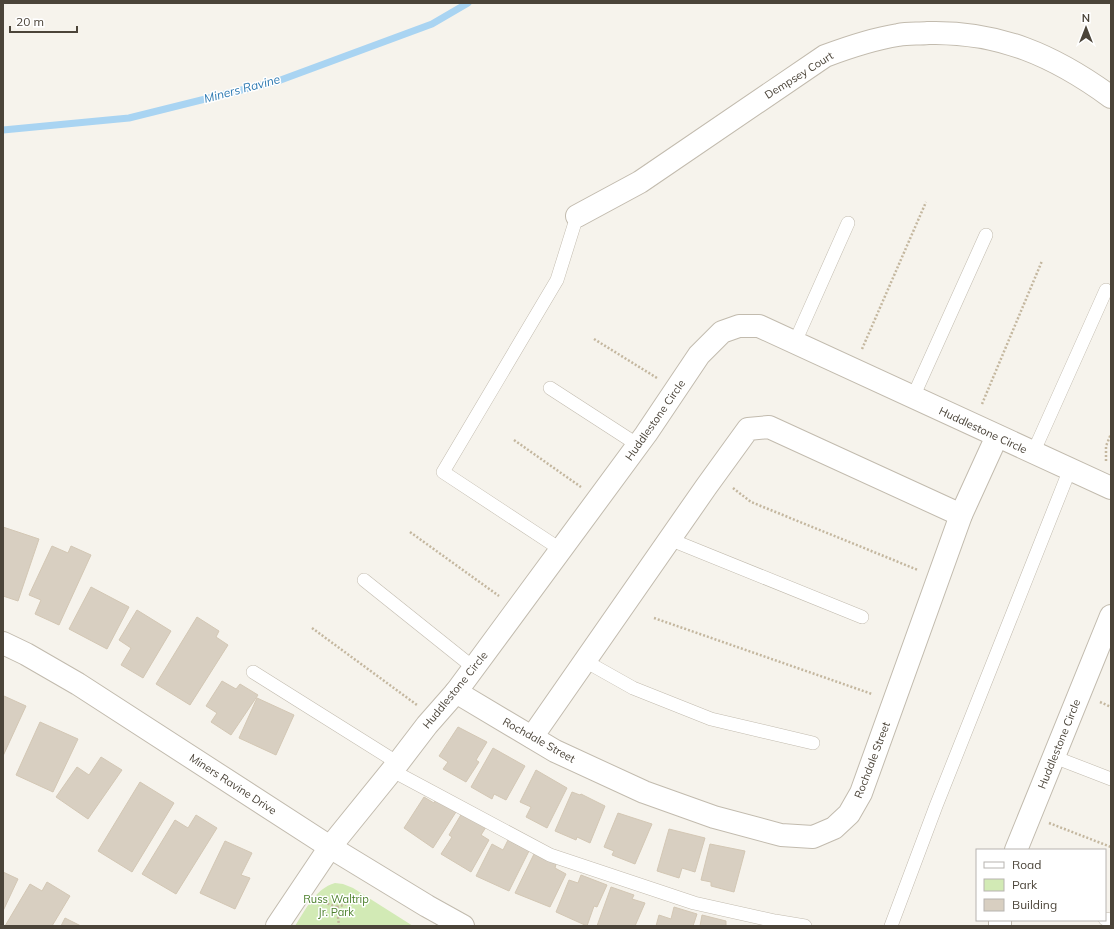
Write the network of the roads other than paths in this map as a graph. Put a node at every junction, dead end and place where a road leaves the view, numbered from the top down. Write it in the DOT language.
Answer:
graph roads {
  1 [pos="1111,97"];
  2 [pos="576,216"];
  3 [pos="848,223"];
  4 [pos="986,235"];
  5 [pos="1106,290"];
  6 [pos="795,342"];
  7 [pos="550,388"];
  8 [pos="913,397"];
  9 [pos="997,436"];
  10 [pos="638,445"];
  11 [pos="1033,453"];
  12 [pos="1070,469"];
  13 [pos="1111,488"];
  14 [pos="961,515"];
  15 [pos="669,539"];
  16 [pos="560,549"];
  17 [pos="364,580"];
  18 [pos="862,617"];
  19 [pos="1109,629"];
  20 [pos="3,643"];
  21 [pos="585,661"];
  22 [pos="474,668"];
  23 [pos="253,672"];
  24 [pos="456,692"];
  25 [pos="532,737"];
  26 [pos="813,743"];
  27 [pos="1054,757"];
  28 [pos="395,766"];
  29 [pos="1111,779"];
  30 [pos="330,847"];
  31 [pos="1016,849"];
  32 [pos="277,926"];
  33 [pos="463,926"];
  34 [pos="805,926"];
  35 [pos="891,926"];
  1 -- 2 [label="street, Dempsey Court"];
  2 -- 16 [label="lane"];
  3 -- 6 [label="lane"];
  4 -- 8 [label="lane"];
  5 -- 11 [label="lane"];
  6 -- 8 [label="street, Huddlestone Circle"];
  6 -- 10 [label="street, Huddlestone Circle"];
  7 -- 10 [label="lane"];
  8 -- 9 [label="street, Huddlestone Circle"];
  9 -- 11 [label="street, Huddlestone Circle"];
  9 -- 14 [label="street, Rochdale Street"];
  10 -- 16 [label="street, Huddlestone Circle"];
  11 -- 12 [label="street, Huddlestone Circle"];
  12 -- 13 [label="street, Huddlestone Circle"];
  12 -- 35 [label="lane"];
  14 -- 15 [label="street"];
  14 -- 25 [label="street, Rochdale Street"];
  15 -- 18 [label="lane"];
  15 -- 21 [label="street"];
  16 -- 22 [label="street, Huddlestone Circle"];
  17 -- 22 [label="lane"];
  19 -- 27 [label="street, Huddlestone Circle"];
  20 -- 30 [label="street, Miners Ravine Drive"];
  21 -- 25 [label="street"];
  21 -- 26 [label="lane"];
  22 -- 24 [label="street, Huddlestone Circle"];
  23 -- 28 [label="lane"];
  24 -- 25 [label="street, Rochdale Street"];
  24 -- 28 [label="street, Huddlestone Circle"];
  27 -- 29 [label="lane"];
  27 -- 31 [label="street, Huddlestone Circle"];
  28 -- 30 [label="street, Huddlestone Circle"];
  28 -- 34 [label="lane"];
  30 -- 32 [label="street, Huddlestone Circle"];
  30 -- 33 [label="street, Miners Ravine Drive"];
}
